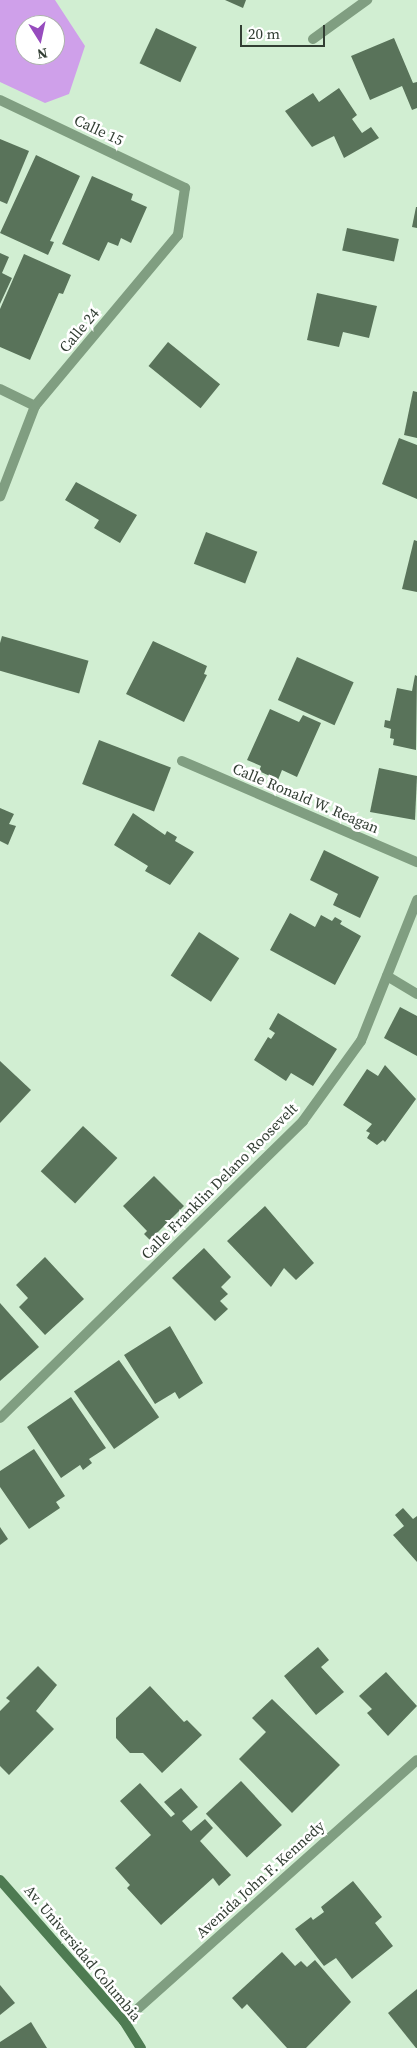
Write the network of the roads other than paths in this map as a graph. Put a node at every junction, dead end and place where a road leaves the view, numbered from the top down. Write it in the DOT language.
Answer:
graph roads {
  1 [pos="368,0"];
  2 [pos="314,39"];
  3 [pos="0,100"];
  4 [pos="185,188"];
  5 [pos="0,389"];
  6 [pos="35,406"];
  7 [pos="0,497"];
  8 [pos="182,761"];
  9 [pos="417,862"];
  10 [pos="417,900"];
  11 [pos="387,976"];
  12 [pos="417,994"];
  13 [pos="0,1418"];
  14 [pos="417,1760"];
  15 [pos="0,1880"];
  16 [pos="124,2022"];
  17 [pos="141,2048"];
  1 -- 2 [label="street"];
  3 -- 4 [label="street, Calle 15"];
  4 -- 6 [label="street, Calle 24"];
  5 -- 6 [label="street"];
  6 -- 7 [label="street, Calle 24"];
  8 -- 9 [label="street, Calle Ronald W. Reagan"];
  10 -- 11 [label="street, Calle Franklin Delano Roosevelt"];
  11 -- 12 [label="street"];
  11 -- 13 [label="street, Calle Franklin Delano Roosevelt"];
  14 -- 16 [label="street, Avenida John F. Kennedy"];
  15 -- 16 [label="main road, Av. Universidad Columbia"];
  16 -- 17 [label="main road, Av. Universidad Columbia"];
}
